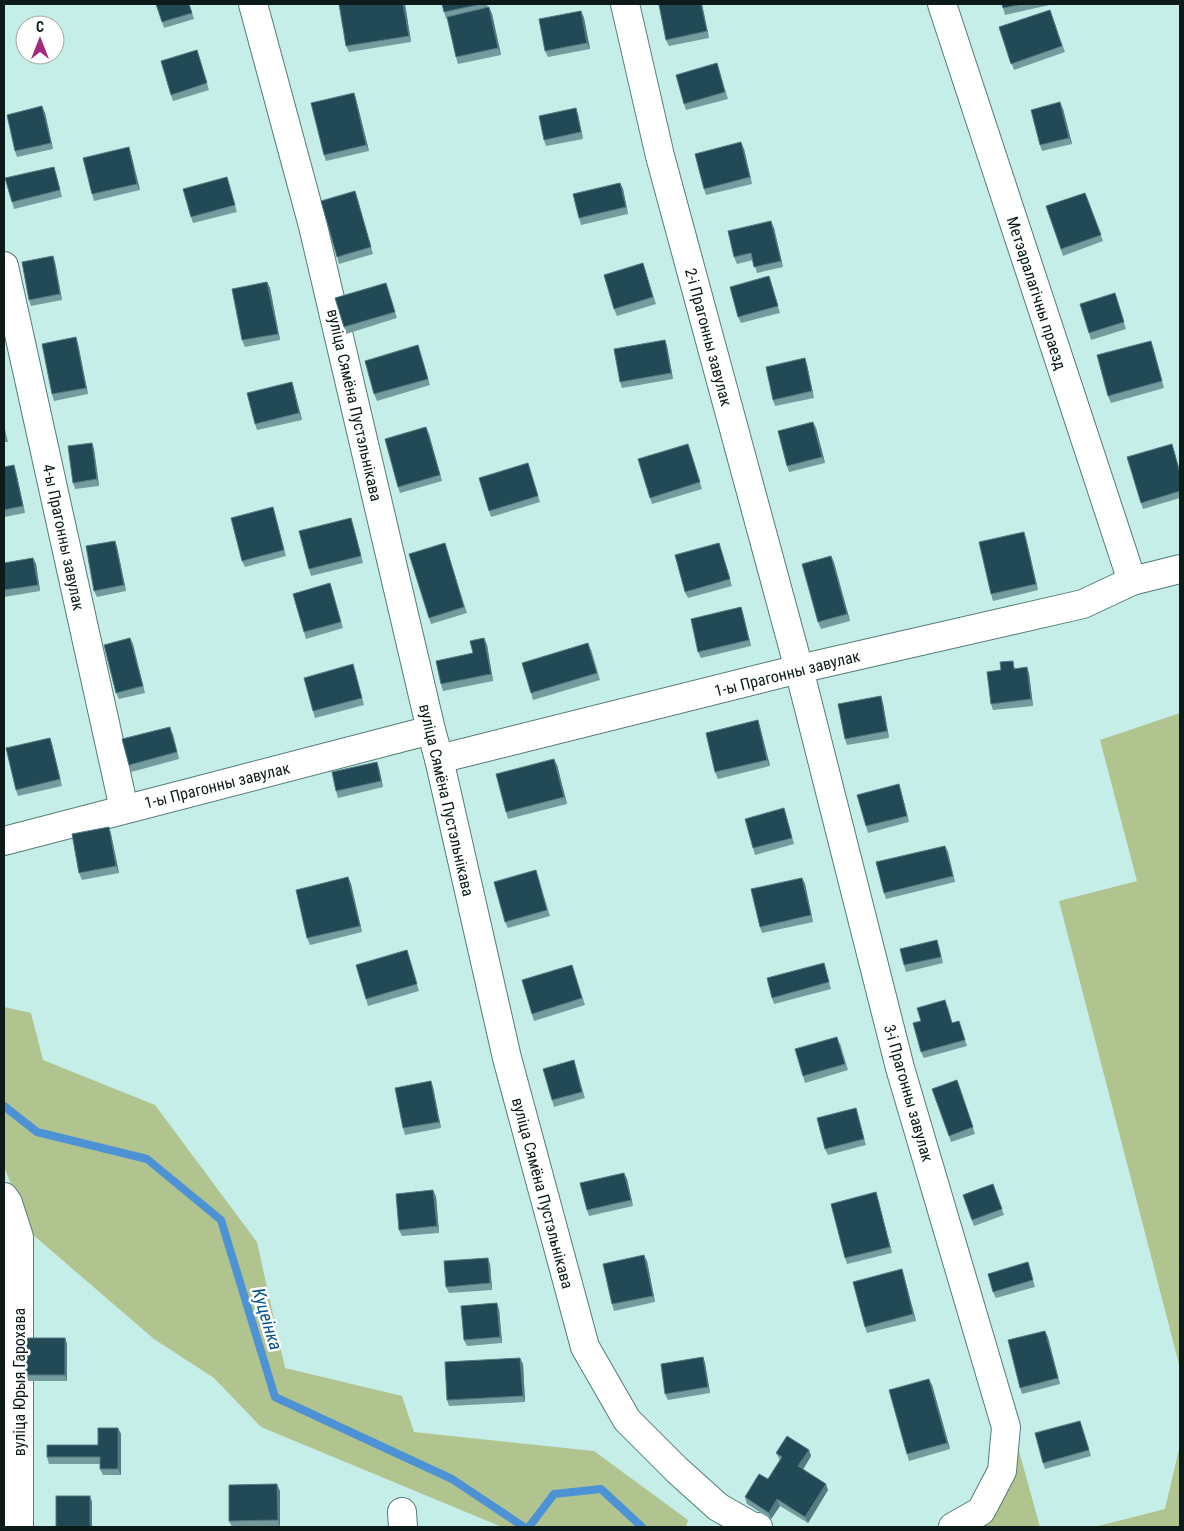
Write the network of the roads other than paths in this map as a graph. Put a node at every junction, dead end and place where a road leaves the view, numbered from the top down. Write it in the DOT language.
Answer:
graph roads {
  1 [pos="253,4"];
  2 [pos="625,4"];
  3 [pos="942,4"];
  4 [pos="4,266"];
  5 [pos="1180,569"];
  6 [pos="1132,581"];
  7 [pos="799,669"];
  8 [pos="431,730"];
  9 [pos="439,759"];
  10 [pos="124,809"];
  11 [pos="4,840"];
  12 [pos="4,1197"];
  13 [pos="19,1527"];
  14 [pos="758,1527"];
  15 [pos="953,1527"];
  1 -- 8 [label="street, вуліца Сямёна Пустэльнікава"];
  2 -- 7 [label="street, 2-і Прагонны завулак"];
  3 -- 6 [label="street, Метэаралагічны праезд"];
  4 -- 10 [label="street, 4-ы Прагонны завулак"];
  5 -- 6 [label="street, 1-ы Прагонны завулак"];
  6 -- 7 [label="street, 1-ы Прагонны завулак"];
  7 -- 9 [label="street, 1-ы Прагонны завулак"];
  7 -- 15 [label="street, 3-і Прагонны завулак"];
  8 -- 9 [label="street, вуліца Сямёна Пустэльнікава"];
  8 -- 10 [label="street, 1-ы Прагонны завулак"];
  9 -- 14 [label="street, вуліца Сямёна Пустэльнікава"];
  10 -- 11 [label="street, 1-ы Прагонны завулак"];
  12 -- 13 [label="street, вуліца Юрыя Гарохава"];
}
